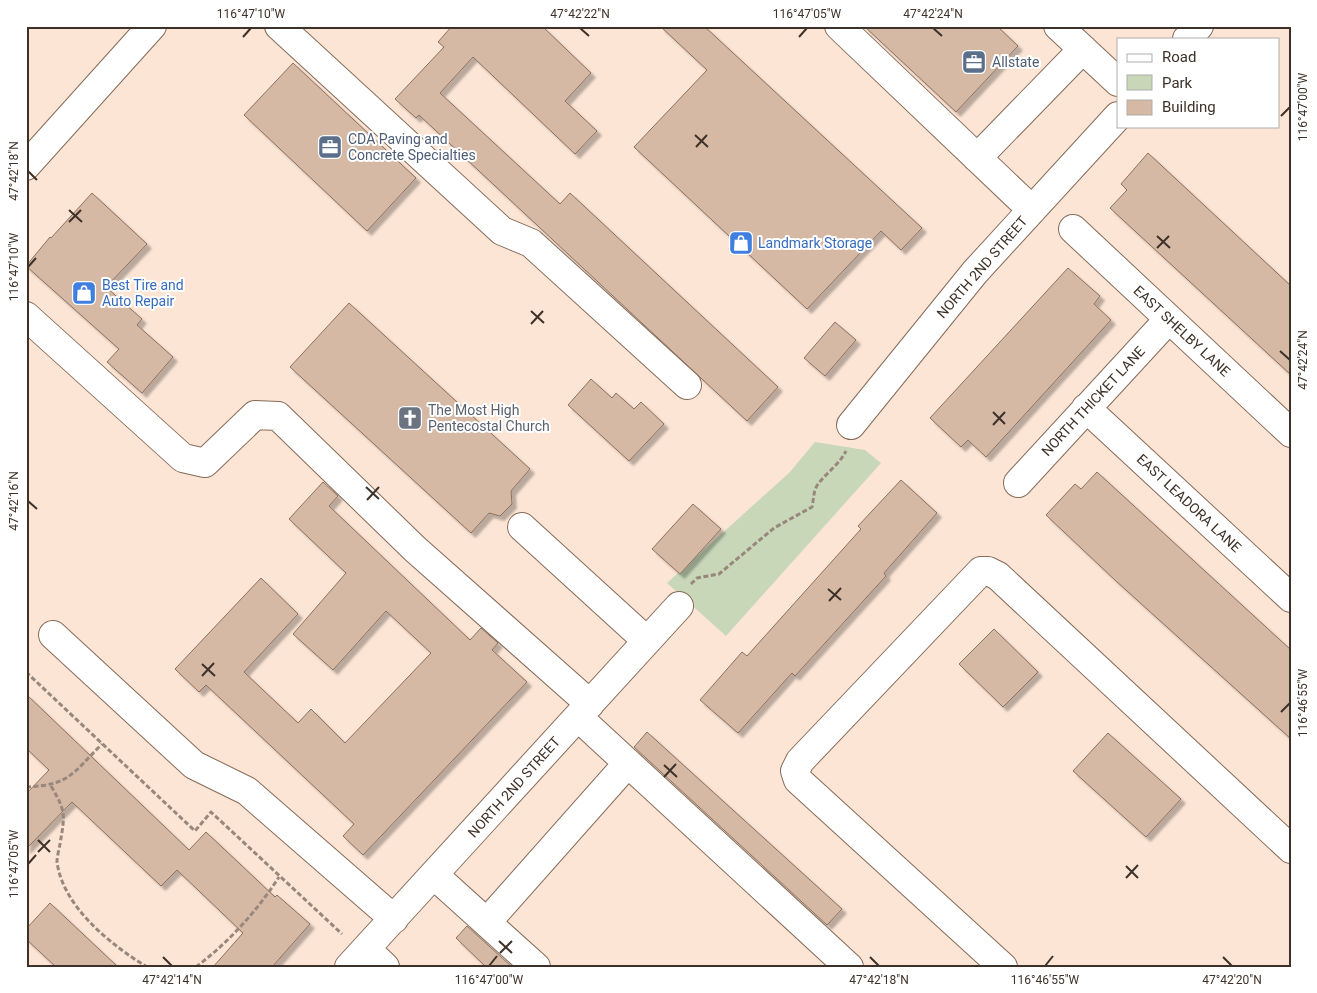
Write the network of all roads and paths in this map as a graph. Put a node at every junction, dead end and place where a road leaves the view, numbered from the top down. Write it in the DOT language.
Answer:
graph roads {
  1 [pos="152,26"];
  2 [pos="279,26"];
  3 [pos="839,26"];
  4 [pos="1058,26"];
  5 [pos="1199,26"];
  6 [pos="1188,38"];
  7 [pos="1083,49"];
  8 [pos="1117,81"];
  9 [pos="1117,117"];
  10 [pos="978,158"];
  11 [pos="26,166"];
  12 [pos="1032,210"];
  13 [pos="1073,229"];
  14 [pos="26,316"];
  15 [pos="1169,319"];
  16 [pos="687,385"];
  17 [pos="1086,408"];
  18 [pos="851,425"];
  19 [pos="1291,434"];
  20 [pos="1018,484"];
  21 [pos="522,527"];
  22 [pos="1291,598"];
  23 [pos="679,606"];
  24 [pos="53,635"];
  25 [pos="647,641"];
  26 [pos="26,672"];
  27 [pos="584,710"];
  28 [pos="102,744"];
  29 [pos="628,763"];
  30 [pos="51,786"];
  31 [pos="26,787"];
  32 [pos="1291,848"];
  33 [pos="434,875"];
  34 [pos="279,877"];
  35 [pos="394,918"];
  36 [pos="487,922"];
  37 [pos="342,934"];
  38 [pos="366,961"];
  39 [pos="837,963"];
  40 [pos="147,967"];
  41 [pos="196,967"];
  42 [pos="536,967"];
  43 [pos="1003,967"];
  1 -- 11 [label="street"];
  2 -- 16 [label="street"];
  3 -- 10 [label="street"];
  4 -- 7 [label="street"];
  5 -- 6 [label="street"];
  7 -- 8 [label="street"];
  7 -- 10 [label="street"];
  9 -- 12 [label="street, NORTH 2ND STREET"];
  10 -- 12 [label="street"];
  12 -- 18 [label="street, NORTH 2ND STREET"];
  13 -- 15 [label="street, EAST SHELBY LANE"];
  14 -- 27 [label="street"];
  15 -- 17 [label="street, NORTH THICKET LANE"];
  15 -- 19 [label="street, EAST SHELBY LANE"];
  17 -- 20 [label="street, NORTH THICKET LANE"];
  17 -- 22 [label="street, EAST LEADORA LANE"];
  18 -- 23 [label="path"];
  21 -- 25 [label="street"];
  23 -- 25 [label="street, NORTH 2ND STREET"];
  24 -- 35 [label="street"];
  25 -- 27 [label="street, NORTH 2ND STREET"];
  26 -- 28 [label="path"];
  27 -- 29 [label="street"];
  27 -- 33 [label="street, NORTH 2ND STREET"];
  28 -- 30 [label="path"];
  28 -- 34 [label="path"];
  29 -- 36 [label="street"];
  29 -- 39 [label="street"];
  30 -- 31 [label="path"];
  30 -- 40 [label="path"];
  32 -- 43 [label="street"];
  33 -- 35 [label="street, NORTH 2ND STREET"];
  33 -- 36 [label="street"];
  34 -- 37 [label="path"];
  34 -- 41 [label="path"];
  35 -- 38 [label="street, NORTH 2ND STREET"];
  36 -- 42 [label="street"];
}
